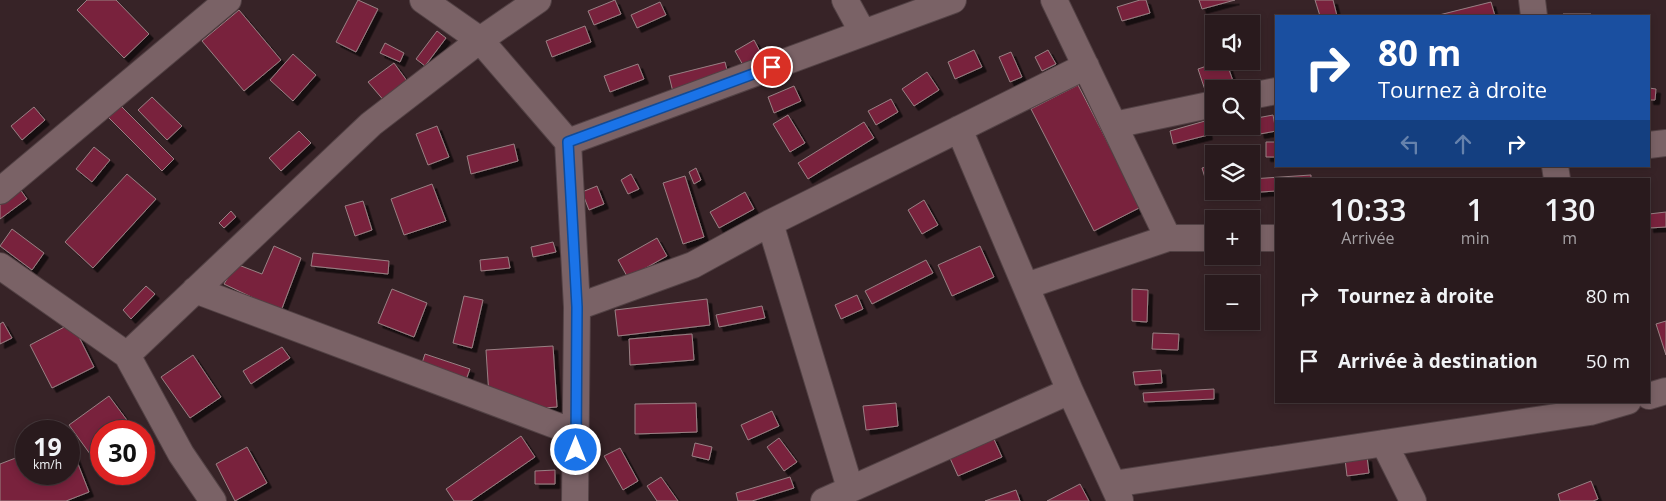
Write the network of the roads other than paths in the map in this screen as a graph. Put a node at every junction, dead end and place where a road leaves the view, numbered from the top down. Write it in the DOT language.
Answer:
graph roads {
  1 [pos="228,0"];
  2 [pos="423,0"];
  3 [pos="538,0"];
  4 [pos="845,0"];
  5 [pos="953,0"];
  6 [pos="1054,0"];
  7 [pos="1532,0"];
  8 [pos="1534,15"];
  9 [pos="863,34"];
  10 [pos="480,40"];
  11 [pos="1086,66"];
  12 [pos="1275,91"];
  13 [pos="1260,94"];
  14 [pos="1205,106"];
  15 [pos="1114,125"];
  16 [pos="959,129"];
  17 [pos="568,142"];
  18 [pos="1666,143"];
  19 [pos="1650,145"];
  20 [pos="0,191"];
  21 [pos="770,223"];
  22 [pos="1168,238"];
  23 [pos="1205,238"];
  24 [pos="1260,238"];
  25 [pos="1275,238"];
  26 [pos="0,266"];
  27 [pos="1026,286"];
  28 [pos="195,290"];
  29 [pos="577,307"];
  30 [pos="127,355"];
  31 [pos="1070,391"];
  32 [pos="1666,391"];
  33 [pos="1650,396"];
  34 [pos="1612,403"];
  35 [pos="1589,406"];
  36 [pos="576,433"];
  37 [pos="1384,443"];
  38 [pos="850,488"];
  39 [pos="1116,493"];
  40 [pos="213,501"];
  41 [pos="576,501"];
  42 [pos="825,501"];
  43 [pos="1413,501"];
  1 -- 20 [label="street"];
  2 -- 10 [label="street"];
  3 -- 10 [label="street"];
  4 -- 9 [label="street"];
  5 -- 9 [label="street"];
  6 -- 11 [label="street"];
  7 -- 8 [label="street"];
  9 -- 17 [label="street"];
  10 -- 17 [label="street"];
  10 -- 28 [label="street"];
  11 -- 15 [label="street"];
  11 -- 16 [label="street"];
  12 -- 13 [label="street"];
  14 -- 15 [label="street"];
  15 -- 22 [label="street"];
  16 -- 21 [label="street"];
  16 -- 27 [label="street"];
  17 -- 29 [label="street"];
  18 -- 19 [label="street"];
  21 -- 29 [label="street"];
  21 -- 38 [label="street"];
  22 -- 23 [label="street"];
  22 -- 27 [label="street"];
  24 -- 25 [label="street"];
  26 -- 30 [label="street"];
  27 -- 31 [label="street"];
  28 -- 30 [label="street"];
  28 -- 36 [label="street"];
  29 -- 36 [label="street"];
  30 -- 40 [label="street"];
  31 -- 38 [label="street"];
  31 -- 39 [label="street"];
  32 -- 33 [label="street"];
  34 -- 35 [label="street"];
  35 -- 37 [label="street"];
  36 -- 41 [label="street"];
  37 -- 39 [label="street"];
  37 -- 43 [label="street"];
  38 -- 42 [label="street"];
}
